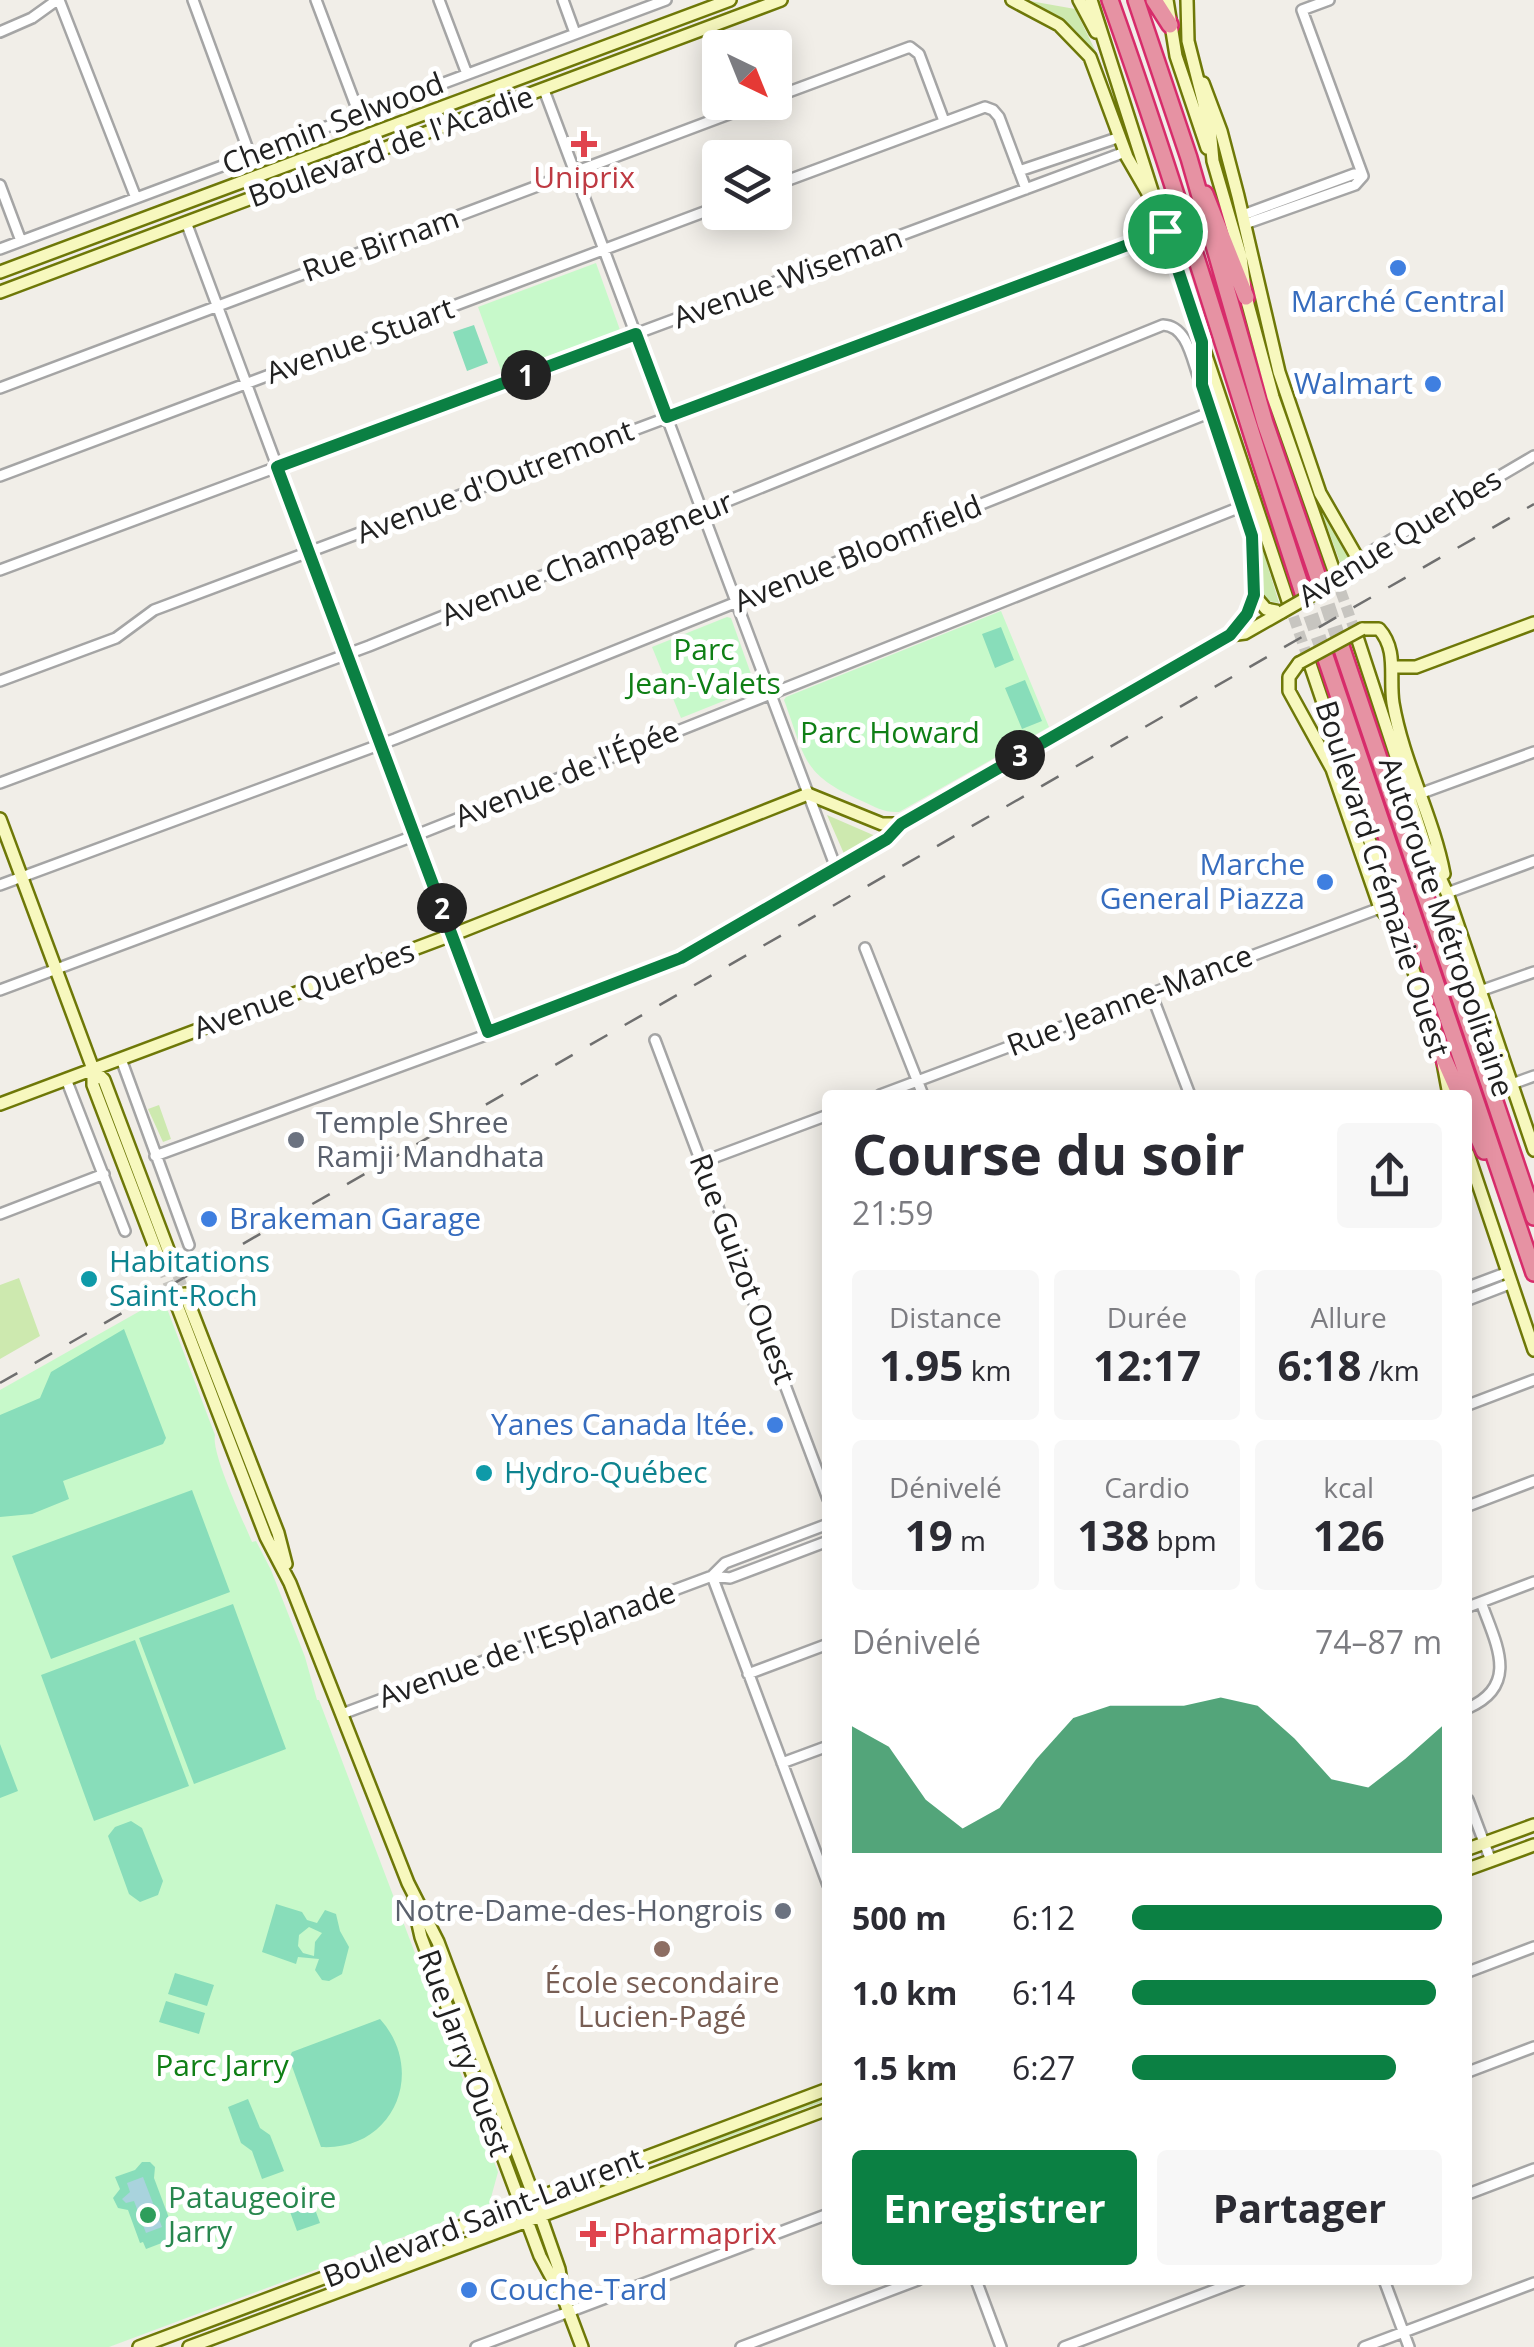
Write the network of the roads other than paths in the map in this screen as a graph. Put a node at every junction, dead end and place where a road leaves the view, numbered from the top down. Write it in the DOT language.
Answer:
graph roads {
  1 [pos="58,0"];
  2 [pos="193,0"];
  3 [pos="316,0"];
  4 [pos="439,0"];
  5 [pos="563,0"];
  6 [pos="666,0"];
  7 [pos="730,0"];
  8 [pos="781,0"];
  9 [pos="1012,0"];
  10 [pos="1079,0"];
  11 [pos="1091,0"];
  12 [pos="1110,0"];
  13 [pos="1136,0"];
  14 [pos="1154,0"];
  15 [pos="1167,0"];
  16 [pos="1187,0"];
  17 [pos="1329,0"];
  18 [pos="1170,26"];
  19 [pos="0,32"];
  20 [pos="575,33"];
  21 [pos="1106,52"];
  22 [pos="1195,66"];
  23 [pos="467,74"];
  24 [pos="544,90"];
  25 [pos="792,91"];
  26 [pos="358,114"];
  27 [pos="714,120"];
  28 [pos="944,121"];
  29 [pos="1120,137"];
  30 [pos="1125,152"];
  31 [pos="250,155"];
  32 [pos="1189,158"];
  33 [pos="1213,161"];
  34 [pos="1019,170"];
  35 [pos="575,173"];
  36 [pos="792,179"];
  37 [pos="0,184"];
  38 [pos="1026,189"];
  39 [pos="136,198"];
  40 [pos="1157,209"];
  41 [pos="702,213"];
  42 [pos="1244,220"];
  43 [pos="186,222"];
  44 [pos="1165,231"];
  45 [pos="21,242"];
  46 [pos="0,249"];
  47 [pos="604,249"];
  48 [pos="0,272"];
  49 [pos="0,292"];
  50 [pos="1246,297"];
  51 [pos="218,306"];
  52 [pos="636,334"];
  53 [pos="1202,342"];
  54 [pos="246,384"];
  55 [pos="1202,385"];
  56 [pos="0,388"];
  57 [pos="1211,412"];
  58 [pos="667,417"];
  59 [pos="1534,456"];
  60 [pos="277,467"];
  61 [pos="0,476"];
  62 [pos="1243,506"];
  63 [pos="703,512"];
  64 [pos="309,552"];
  65 [pos="1362,566"];
  66 [pos="0,570"];
  67 [pos="1340,575"];
  68 [pos="1320,584"];
  69 [pos="1254,595"];
  70 [pos="736,602"];
  71 [pos="1291,602"];
  72 [pos="1534,624"];
  73 [pos="1360,633"];
  74 [pos="1230,635"];
  75 [pos="1341,646"];
  76 [pos="347,653"];
  77 [pos="1311,661"];
  78 [pos="1392,668"];
  79 [pos="0,681"];
  80 [pos="771,693"];
  81 [pos="382,744"];
  82 [pos="1534,752"];
  83 [pos="0,783"];
  84 [pos="1422,793"];
  85 [pos="808,794"];
  86 [pos="0,819"];
  87 [pos="901,824"];
  88 [pos="415,835"];
  89 [pos="1534,861"];
  90 [pos="836,868"];
  91 [pos="22,877"];
  92 [pos="0,885"];
  93 [pos="1447,893"];
  94 [pos="1380,908"];
  95 [pos="1401,932"];
  96 [pos="452,935"];
  97 [pos="865,948"];
  98 [pos="56,969"];
  99 [pos="1534,972"];
  100 [pos="0,990"];
  101 [pos="1480,991"];
  102 [pos="1151,993"];
  103 [pos="488,1032"];
  104 [pos="656,1040"];
  105 [pos="1441,1052"];
  106 [pos="121,1058"];
  107 [pos="93,1069"];
  108 [pos="1534,1076"];
  109 [pos="66,1079"];
  110 [pos="918,1081"];
  111 [pos="1512,1084"];
  112 [pos="894,1090"];
  113 [pos="921,1090"];
  114 [pos="1188,1090"];
  115 [pos="1449,1090"];
  116 [pos="1458,1090"];
  117 [pos="1468,1090"];
  118 [pos="1472,1102"];
  119 [pos="0,1104"];
  120 [pos="822,1117"];
  121 [pos="1472,1123"];
  122 [pos="1534,1150"];
  123 [pos="155,1156"];
  124 [pos="702,1162"];
  125 [pos="1472,1166"];
  126 [pos="104,1174"];
  127 [pos="0,1214"];
  128 [pos="1534,1217"];
  129 [pos="125,1231"];
  130 [pos="189,1245"];
  131 [pos="1528,1255"];
  132 [pos="167,1263"];
  133 [pos="1534,1273"];
  134 [pos="1510,1278"];
  135 [pos="1472,1286"];
  136 [pos="180,1297"];
  137 [pos="1472,1298"];
  138 [pos="1534,1350"];
  139 [pos="1534,1380"];
  140 [pos="1472,1404"];
  141 [pos="1534,1482"];
  142 [pos="822,1483"];
  143 [pos="1472,1505"];
  144 [pos="822,1526"];
  145 [pos="822,1543"];
  146 [pos="712,1576"];
  147 [pos="1534,1582"];
  148 [pos="1481,1602"];
  149 [pos="1472,1605"];
  150 [pos="822,1646"];
  151 [pos="748,1674"];
  152 [pos="1472,1706"];
  153 [pos="342,1714"];
  154 [pos="822,1748"];
  155 [pos="782,1763"];
  156 [pos="1472,1811"];
  157 [pos="1534,1825"];
  158 [pos="1484,1843"];
  159 [pos="1534,1845"];
  160 [pos="822,1848"];
  161 [pos="1472,1848"];
  162 [pos="814,1850"];
  163 [pos="1490,1861"];
  164 [pos="1472,1868"];
  165 [pos="822,1870"];
  166 [pos="408,1883"];
  167 [pos="1534,1947"];
  168 [pos="1472,1970"];
  169 [pos="1534,2047"];
  170 [pos="1472,2070"];
  171 [pos="822,2091"];
  172 [pos="822,2111"];
  173 [pos="1534,2169"];
  174 [pos="1472,2192"];
  175 [pos="534,2199"];
  176 [pos="520,2204"];
  177 [pos="822,2216"];
  178 [pos="534,2219"];
  179 [pos="1534,2282"];
  180 [pos="905,2285"];
  181 [pos="978,2285"];
  182 [pos="1228,2285"];
  183 [pos="1386,2285"];
  184 [pos="566,2306"];
  185 [pos="1403,2332"];
  186 [pos="172,2341"];
  187 [pos="139,2347"];
  188 [pos="189,2347"];
  189 [pos="476,2347"];
  190 [pos="582,2347"];
  191 [pos="741,2347"];
  192 [pos="1001,2347"];
  193 [pos="1064,2347"];
  194 [pos="1364,2347"];
  195 [pos="1409,2347"];
  1 -- 19 [label="street"];
  1 -- 39 [label="street"];
  2 -- 31 [label="street"];
  3 -- 26 [label="street"];
  4 -- 23 [label="street"];
  5 -- 20 [label="street"];
  6 -- 20 [label="street, Chemin Selwood"];
  7 -- 48 [label="main road, Boulevard de l'Acadie"];
  8 -- 24 [label="main road, Boulevard de l'Acadie"];
  9 -- 29 [label="main road"];
  10 -- 21 [label="main road"];
  11 -- 21 [label="main road"];
  12 -- 71 [label="highway"];
  13 -- 32 [label="highway"];
  14 -- 18 [label="highway"];
  15 -- 18 [label="main road"];
  16 -- 22 [label="main road"];
  17 -- 42 [label="street"];
  18 -- 33 [label="main road"];
  20 -- 23 [label="street, Chemin Selwood"];
  21 -- 40 [label="main road"];
  22 -- 33 [label="main road"];
  22 -- 42 [label="main road"];
  23 -- 26 [label="street, Chemin Selwood"];
  24 -- 35 [label="street"];
  24 -- 43 [label="main road, Boulevard de l'Acadie"];
  25 -- 28 [label="street"];
  26 -- 31 [label="street, Chemin Selwood"];
  27 -- 35 [label="street, Rue Birnam"];
  28 -- 34 [label="street"];
  28 -- 36 [label="street"];
  29 -- 30 [label="main road"];
  29 -- 34 [label="street"];
  30 -- 38 [label="street, Avenue Wiseman"];
  30 -- 40 [label="main road"];
  31 -- 39 [label="street, Chemin Selwood"];
  32 -- 50 [label="highway"];
  32 -- 68 [label="highway"];
  33 -- 50 [label="main road"];
  34 -- 38 [label="street"];
  35 -- 47 [label="street"];
  35 -- 51 [label="street, Rue Birnam"];
  37 -- 45 [label="street"];
  38 -- 52 [label="street, Avenue Wiseman"];
  39 -- 45 [label="street, Chemin Selwood"];
  40 -- 44 [label="main road"];
  41 -- 47 [label="street, Avenue Stuart"];
  42 -- 65 [label="main road"];
  43 -- 49 [label="main road, Boulevard de l'Acadie"];
  43 -- 51 [label="street"];
  44 -- 53 [label="main road"];
  44 -- 58 [label="street, Avenue d'Outremont"];
  45 -- 46 [label="street, Chemin Selwood"];
  47 -- 52 [label="street"];
  47 -- 54 [label="street, Avenue Stuart"];
  50 -- 67 [label="main road"];
  51 -- 54 [label="street"];
  51 -- 56 [label="street, Rue Birnam"];
  52 -- 58 [label="street"];
  52 -- 60 [label="street, Avenue Wiseman"];
  53 -- 55 [label="main road"];
  53 -- 71 [label="main road"];
  54 -- 60 [label="street"];
  54 -- 61 [label="street, Avenue Stuart"];
  55 -- 57 [label="main road"];
  55 -- 63 [label="street, Avenue Champagneur"];
  57 -- 62 [label="main road"];
  57 -- 70 [label="street, Avenue Bloomfield"];
  58 -- 63 [label="street"];
  58 -- 64 [label="street, Avenue d'Outremont"];
  59 -- 65 [label="street, Avenue Querbes"];
  60 -- 64 [label="street"];
  60 -- 66 [label="street, Avenue Wiseman"];
  62 -- 69 [label="main road"];
  62 -- 80 [label="street, Avenue de l'Épée"];
  63 -- 70 [label="street"];
  63 -- 76 [label="street, Avenue Champagneur"];
  64 -- 76 [label="street"];
  64 -- 79 [label="street, Avenue d'Outremont"];
  65 -- 67 [label="main road, Avenue Querbes"];
  67 -- 71 [label="main road, Avenue Querbes, bridge"];
  69 -- 71 [label="main road"];
  69 -- 74 [label="main road"];
  70 -- 80 [label="street"];
  70 -- 81 [label="street, Avenue Bloomfield"];
  71 -- 74 [label="main road, Avenue Querbes"];
  72 -- 78 [label="main road"];
  73 -- 77 [label="main road, Boulevard Crémazie Ouest, bridge"];
  73 -- 78 [label="main road, Boulevard Crémazie Ouest"];
  73 -- 93 [label="main road, Boulevard Crémazie Ouest"];
  74 -- 87 [label="main road, Avenue Querbes"];
  75 -- 128 [label="highway, Autoroute Métropolitaine"];
  76 -- 81 [label="street"];
  76 -- 83 [label="street, Avenue Champagneur"];
  77 -- 94 [label="main road, Boulevard Crémazie Ouest"];
  77 -- 95 [label="main road, Boulevard Crémazie Ouest"];
  77 -- 117 [label="highway, Autoroute Métropolitaine"];
  78 -- 84 [label="main road, Boulevard Crémazie Ouest"];
  80 -- 85 [label="street"];
  80 -- 88 [label="street, Avenue de l'Épée"];
  81 -- 88 [label="street"];
  81 -- 91 [label="street, Avenue Bloomfield"];
  82 -- 84 [label="street"];
  84 -- 93 [label="main road, Boulevard Crémazie Ouest"];
  85 -- 87 [label="main road"];
  85 -- 90 [label="street"];
  85 -- 96 [label="main road, Avenue Querbes"];
  86 -- 91 [label="main road"];
  87 -- 90 [label="street"];
  88 -- 96 [label="street"];
  88 -- 98 [label="street, Avenue de l'Épée"];
  89 -- 93 [label="street"];
  90 -- 103 [label="street"];
  91 -- 92 [label="street, Avenue Bloomfield"];
  91 -- 98 [label="main road"];
  93 -- 101 [label="main road, Boulevard Crémazie Ouest"];
  94 -- 95 [label="main road"];
  94 -- 102 [label="street, Rue Jeanne-Mance"];
  95 -- 105 [label="main road, Boulevard Crémazie Ouest"];
  96 -- 103 [label="street"];
  96 -- 106 [label="main road, Avenue Querbes"];
  97 -- 110 [label="street"];
  98 -- 100 [label="street, Avenue de l'Épée"];
  98 -- 107 [label="main road"];
  99 -- 101 [label="street"];
  101 -- 111 [label="main road, Boulevard Crémazie Ouest"];
  102 -- 110 [label="street, Rue Jeanne-Mance"];
  102 -- 114 [label="street"];
  103 -- 123 [label="street"];
  104 -- 124 [label="street, Rue Guizot Ouest"];
  105 -- 115 [label="main road, Boulevard Crémazie Ouest"];
  105 -- 116 [label="highway"];
  106 -- 107 [label="main road, Avenue Querbes"];
  106 -- 123 [label="street"];
  107 -- 109 [label="main road, Avenue Querbes"];
  107 -- 132 [label="main road"];
  108 -- 111 [label="street"];
  109 -- 119 [label="main road, Avenue Querbes"];
  109 -- 126 [label="street"];
  110 -- 112 [label="street, Rue Jeanne-Mance"];
  110 -- 113 [label="street"];
  111 -- 122 [label="main road, Boulevard Crémazie Ouest"];
  118 -- 131 [label="highway, Autoroute Métropolitaine"];
  120 -- 124 [label="street"];
  121 -- 131 [label="highway"];
  123 -- 130 [label="street"];
  124 -- 142 [label="street, Rue Guizot Ouest"];
  125 -- 134 [label="main road"];
  126 -- 127 [label="street"];
  126 -- 129 [label="street"];
  131 -- 133 [label="highway, Autoroute Métropolitaine"];
  134 -- 135 [label="street"];
  134 -- 137 [label="street"];
  134 -- 138 [label="main road"];
  136 -- 153 [label="main road, Rue Jarry Ouest"];
  139 -- 140 [label="street"];
  141 -- 143 [label="street"];
  144 -- 146 [label="street, Avenue de l'Esplanade"];
  145 -- 146 [label="street, Avenue de l'Esplanade"];
  146 -- 151 [label="street"];
  146 -- 153 [label="street, Avenue de l'Esplanade"];
  147 -- 148 [label="street"];
  148 -- 149 [label="street"];
  148 -- 152 [label="street"];
  150 -- 151 [label="street"];
  151 -- 155 [label="street"];
  153 -- 166 [label="main road, Rue Jarry Ouest"];
  154 -- 155 [label="street"];
  155 -- 162 [label="street"];
  156 -- 158 [label="street"];
  157 -- 158 [label="main road"];
  158 -- 161 [label="main road"];
  158 -- 163 [label="street"];
  159 -- 163 [label="main road"];
  160 -- 162 [label="street"];
  162 -- 165 [label="street"];
  163 -- 164 [label="main road"];
  166 -- 175 [label="main road, Rue Jarry Ouest"];
  166 -- 176 [label="main road, Rue Jarry Ouest"];
  167 -- 168 [label="street"];
  169 -- 170 [label="street"];
  171 -- 175 [label="main road, Boulevard Saint-Laurent"];
  172 -- 178 [label="main road, Boulevard Saint-Laurent"];
  173 -- 174 [label="street"];
  175 -- 176 [label="main road, Boulevard Saint-Laurent"];
  175 -- 178 [label="main road, Rue Jarry Ouest"];
  176 -- 178 [label="main road, Rue Jarry Ouest"];
  176 -- 186 [label="main road, Boulevard Saint-Laurent"];
  177 -- 184 [label="street"];
  178 -- 184 [label="main road"];
  178 -- 188 [label="main road, Boulevard Saint-Laurent"];
  179 -- 185 [label="street"];
  180 -- 191 [label="street"];
  181 -- 192 [label="street"];
  182 -- 193 [label="street"];
  183 -- 185 [label="street"];
  184 -- 189 [label="street"];
  184 -- 190 [label="main road"];
  185 -- 194 [label="street"];
  185 -- 195 [label="street"];
  186 -- 187 [label="main road, Boulevard Saint-Laurent"];
}
